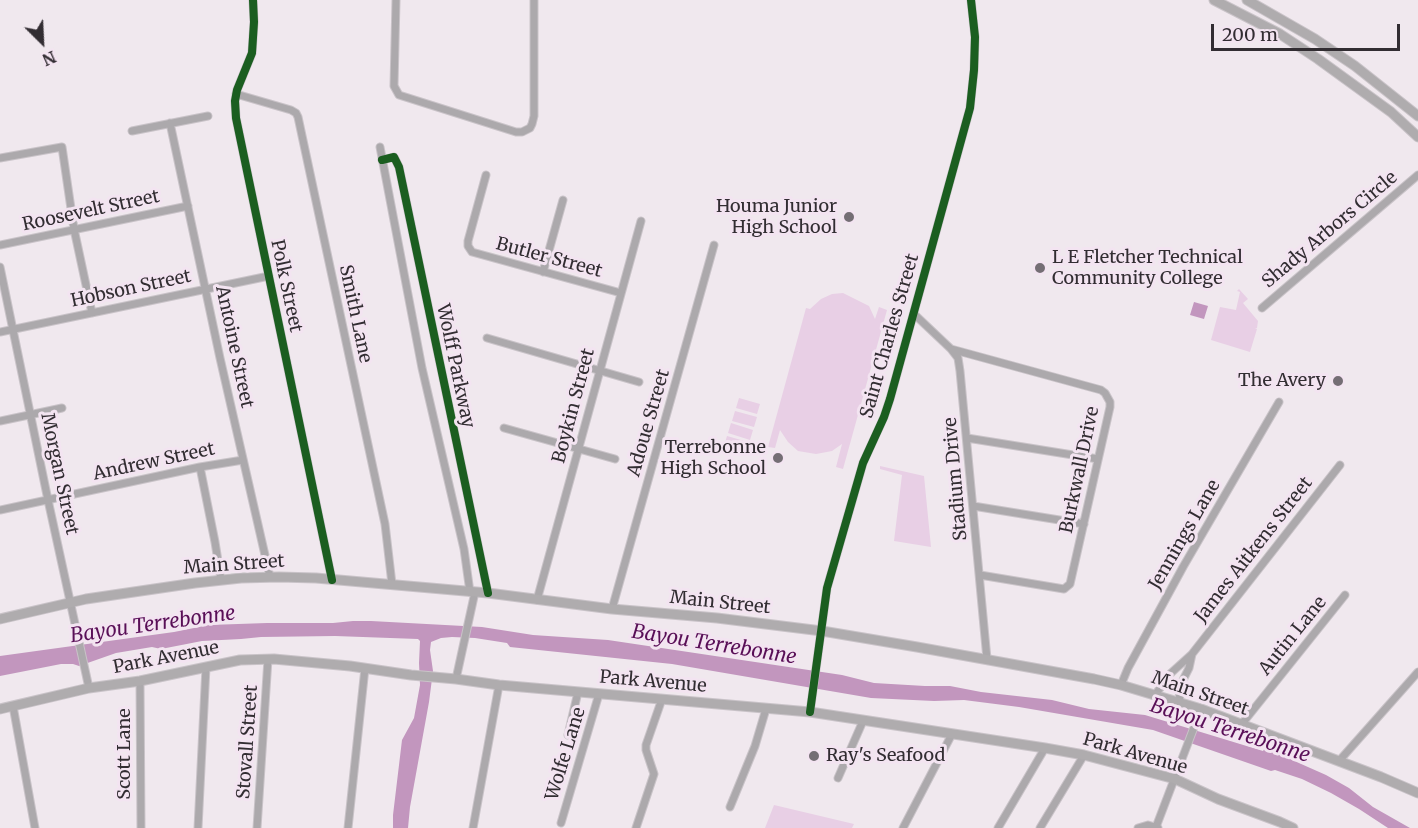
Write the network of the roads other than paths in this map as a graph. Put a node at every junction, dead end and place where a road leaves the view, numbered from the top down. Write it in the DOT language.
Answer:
graph roads {
  1 [pos="253,0"];
  2 [pos="396,0"];
  3 [pos="534,0"];
  4 [pos="971,0"];
  5 [pos="1214,0"];
  6 [pos="1246,0"];
  7 [pos="236,94"];
  8 [pos="208,116"];
  9 [pos="1418,116"];
  10 [pos="170,123"];
  11 [pos="132,131"];
  12 [pos="1418,137"];
  13 [pos="380,147"];
  14 [pos="0,158"];
  15 [pos="382,160"];
  16 [pos="486,174"];
  17 [pos="1418,175"];
  18 [pos="563,200"];
  19 [pos="188,206"];
  20 [pos="641,221"];
  21 [pos="74,229"];
  22 [pos="0,245"];
  23 [pos="714,245"];
  24 [pos="0,267"];
  25 [pos="543,272"];
  26 [pos="269,276"];
  27 [pos="206,289"];
  28 [pos="621,293"];
  29 [pos="1262,308"];
  30 [pos="92,313"];
  31 [pos="914,314"];
  32 [pos="13,330"];
  33 [pos="0,332"];
  34 [pos="487,338"];
  35 [pos="951,349"];
  36 [pos="600,371"];
  37 [pos="639,382"];
  38 [pos="1279,402"];
  39 [pos="62,408"];
  40 [pos="31,415"];
  41 [pos="0,421"];
  42 [pos="504,428"];
  43 [pos="967,438"];
  44 [pos="578,448"];
  45 [pos="615,459"];
  46 [pos="1098,459"];
  47 [pos="243,460"];
  48 [pos="1340,465"];
  49 [pos="200,467"];
  50 [pos="48,500"];
  51 [pos="973,506"];
  52 [pos="0,510"];
  53 [pos="1084,524"];
  54 [pos="478,546"];
  55 [pos="464,549"];
  56 [pos="980,575"];
  57 [pos="270,577"];
  58 [pos="220,580"];
  59 [pos="332,580"];
  60 [pos="392,584"];
  61 [pos="473,592"];
  62 [pos="488,593"];
  63 [pos="1345,595"];
  64 [pos="537,600"];
  65 [pos="71,603"];
  66 [pos="612,609"];
  67 [pos="0,619"];
  68 [pos="822,632"];
  69 [pos="1192,654"];
  70 [pos="268,659"];
  71 [pos="987,659"];
  72 [pos="206,667"];
  73 [pos="365,668"];
  74 [pos="1418,672"];
  75 [pos="456,679"];
  76 [pos="140,681"];
  77 [pos="499,685"];
  78 [pos="1122,686"];
  79 [pos="89,688"];
  80 [pos="578,692"];
  81 [pos="599,694"];
  82 [pos="1155,695"];
  83 [pos="662,699"];
  84 [pos="1180,703"];
  85 [pos="13,706"];
  86 [pos="0,709"];
  87 [pos="766,709"];
  88 [pos="1201,710"];
  89 [pos="810,712"];
  90 [pos="863,721"];
  91 [pos="1241,725"];
  92 [pos="952,734"];
  93 [pos="568,735"];
  94 [pos="1045,748"];
  95 [pos="1084,755"];
  96 [pos="1339,761"];
  97 [pos="838,778"];
  98 [pos="1175,779"];
  99 [pos="1418,793"];
  100 [pos="730,807"];
  101 [pos="561,823"];
  102 [pos="1139,827"];
  103 [pos="1157,827"];
  104 [pos="35,828"];
  105 [pos="141,828"];
  106 [pos="198,828"];
  107 [pos="258,828"];
  108 [pos="348,828"];
  109 [pos="473,828"];
  110 [pos="636,828"];
  111 [pos="903,828"];
  112 [pos="998,828"];
  113 [pos="1040,828"];
  114 [pos="1293,828"];
  1 -- 7 [label="street, Polk Street"];
  2 -- 3 [label="street"];
  4 -- 31 [label="street, Saint Charles Street"];
  5 -- 12 [label="main road"];
  6 -- 9 [label="main road"];
  7 -- 26 [label="street, Polk Street"];
  7 -- 60 [label="street, Smith Lane"];
  8 -- 10 [label="street"];
  10 -- 11 [label="street"];
  10 -- 19 [label="street, Antoine Street"];
  13 -- 15 [label="street"];
  14 -- 21 [label="street"];
  15 -- 54 [label="street, Wolff Parkway"];
  15 -- 55 [label="street"];
  16 -- 25 [label="street, Butler Street"];
  17 -- 29 [label="street, Shady Arbors Circle"];
  18 -- 25 [label="street"];
  19 -- 21 [label="street, Roosevelt Street"];
  19 -- 27 [label="street, Antoine Street"];
  20 -- 28 [label="street, Boykin Street"];
  21 -- 22 [label="street, Roosevelt Street"];
  21 -- 30 [label="street"];
  23 -- 66 [label="street, Adoue Street"];
  24 -- 32 [label="street, Morgan Street"];
  25 -- 28 [label="street, Butler Street"];
  26 -- 27 [label="street, Hobson Street"];
  26 -- 59 [label="street, Polk Street"];
  27 -- 30 [label="street, Hobson Street"];
  27 -- 47 [label="street, Antoine Street"];
  28 -- 36 [label="street, Boykin Street"];
  30 -- 32 [label="street, Hobson Street"];
  31 -- 35 [label="street, Stadium Drive"];
  31 -- 68 [label="street, Saint Charles Street"];
  32 -- 33 [label="street, Hobson Street"];
  32 -- 40 [label="street, Morgan Street"];
  34 -- 36 [label="street"];
  35 -- 43 [label="street, Stadium Drive"];
  35 -- 46 [label="street, Burkwall Drive"];
  36 -- 37 [label="street"];
  36 -- 44 [label="street, Boykin Street"];
  38 -- 78 [label="street, Jennings Lane"];
  39 -- 40 [label="street"];
  40 -- 41 [label="street"];
  40 -- 50 [label="street, Morgan Street"];
  42 -- 44 [label="street"];
  43 -- 46 [label="street"];
  43 -- 51 [label="street, Stadium Drive"];
  44 -- 45 [label="street"];
  44 -- 64 [label="street, Boykin Street"];
  46 -- 53 [label="street, Burkwall Drive"];
  47 -- 49 [label="street, Andrew Street"];
  47 -- 57 [label="street, Antoine Street"];
  48 -- 69 [label="street, James Aitkens Street"];
  49 -- 50 [label="street, Andrew Street"];
  49 -- 58 [label="street"];
  50 -- 52 [label="street, Andrew Street"];
  50 -- 65 [label="street, Morgan Street"];
  51 -- 53 [label="street"];
  51 -- 56 [label="street, Stadium Drive"];
  53 -- 56 [label="street, Burkwall Drive"];
  54 -- 55 [label="street"];
  54 -- 62 [label="street, Wolff Parkway"];
  55 -- 61 [label="street"];
  56 -- 71 [label="street, Stadium Drive"];
  57 -- 58 [label="main road, Main Street"];
  57 -- 59 [label="main road, Main Street"];
  58 -- 65 [label="main road, Main Street"];
  59 -- 60 [label="main road, Main Street"];
  60 -- 61 [label="main road, Main Street"];
  61 -- 62 [label="main road, Main Street"];
  61 -- 75 [label="street"];
  62 -- 64 [label="main road, Main Street"];
  63 -- 91 [label="street, Autin Lane"];
  64 -- 66 [label="main road, Main Street"];
  65 -- 67 [label="main road, Main Street"];
  65 -- 79 [label="street, Morgan Street"];
  66 -- 68 [label="main road, Main Street"];
  68 -- 71 [label="main road, Main Street"];
  68 -- 89 [label="street, Saint Charles Street"];
  69 -- 82 [label="street, James Aitkens Street"];
  69 -- 84 [label="street, James Aitkens Street"];
  70 -- 72 [label="main road, Park Avenue"];
  70 -- 73 [label="main road, Park Avenue"];
  70 -- 107 [label="street, Stovall Street"];
  71 -- 78 [label="main road, Main Street"];
  72 -- 76 [label="main road, Park Avenue"];
  72 -- 106 [label="street"];
  73 -- 75 [label="main road, Park Avenue"];
  73 -- 108 [label="street"];
  74 -- 96 [label="street"];
  75 -- 77 [label="main road, Park Avenue"];
  76 -- 79 [label="main road, Park Avenue"];
  76 -- 105 [label="street, Scott Lane"];
  77 -- 80 [label="main road, Park Avenue"];
  77 -- 109 [label="street"];
  78 -- 82 [label="main road, Main Street"];
  79 -- 85 [label="main road, Park Avenue"];
  80 -- 81 [label="main road, Park Avenue"];
  80 -- 93 [label="street"];
  81 -- 83 [label="main road, Park Avenue"];
  81 -- 101 [label="street, Wolfe Lane"];
  82 -- 84 [label="main road, Main Street"];
  83 -- 87 [label="main road, Park Avenue"];
  83 -- 110 [label="street"];
  84 -- 88 [label="main road, Main Street"];
  85 -- 86 [label="main road, Park Avenue"];
  85 -- 104 [label="street"];
  87 -- 89 [label="main road, Park Avenue"];
  87 -- 100 [label="street"];
  88 -- 91 [label="main road, Main Street"];
  88 -- 98 [label="street"];
  89 -- 90 [label="main road, Park Avenue"];
  90 -- 92 [label="main road, Park Avenue"];
  90 -- 97 [label="street"];
  91 -- 96 [label="main road, Main Street"];
  92 -- 94 [label="main road, Park Avenue"];
  92 -- 111 [label="street"];
  94 -- 95 [label="main road, Park Avenue"];
  94 -- 112 [label="street"];
  95 -- 98 [label="main road, Park Avenue"];
  95 -- 113 [label="street"];
  96 -- 99 [label="main road, Main Street"];
  98 -- 103 [label="street"];
  98 -- 114 [label="main road, Park Avenue"];
  102 -- 103 [label="street"];
}
